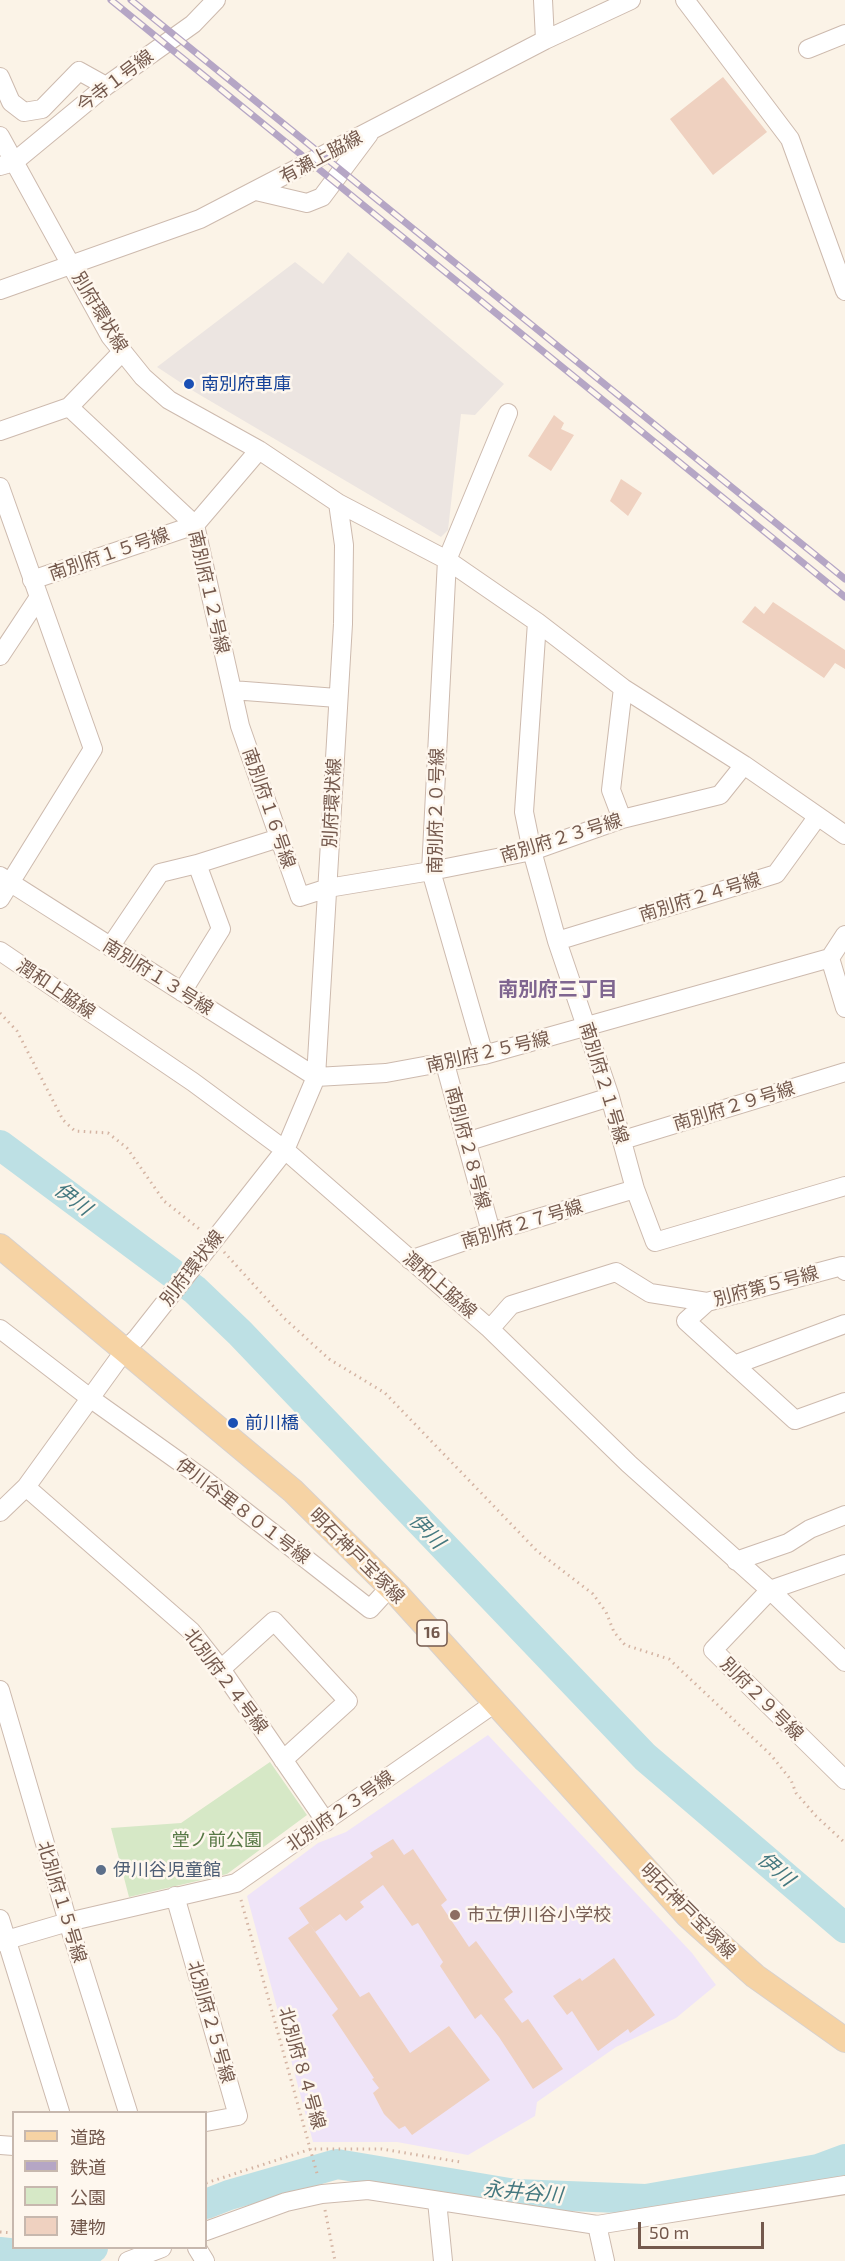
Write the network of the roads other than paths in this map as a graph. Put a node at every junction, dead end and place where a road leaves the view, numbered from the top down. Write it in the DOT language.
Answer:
graph roads {
  1 [pos="216,0"];
  2 [pos="543,0"];
  3 [pos="685,0"];
  4 [pos="625,1"];
  5 [pos="845,34"];
  6 [pos="545,40"];
  7 [pos="808,49"];
  8 [pos="0,77"];
  9 [pos="106,86"];
  10 [pos="372,130"];
  11 [pos="0,136"];
  12 [pos="7,164"];
  13 [pos="256,190"];
  14 [pos="72,265"];
  15 [pos="0,290"];
  16 [pos="845,291"];
  17 [pos="122,352"];
  18 [pos="69,408"];
  19 [pos="508,413"];
  20 [pos="0,431"];
  21 [pos="259,450"];
  22 [pos="0,487"];
  23 [pos="338,504"];
  24 [pos="195,525"];
  25 [pos="447,560"];
  26 [pos="35,589"];
  27 [pos="537,622"];
  28 [pos="0,656"];
  29 [pos="623,688"];
  30 [pos="232,690"];
  31 [pos="337,698"];
  32 [pos="744,765"];
  33 [pos="818,816"];
  34 [pos="622,819"];
  35 [pos="845,835"];
  36 [pos="279,838"];
  37 [pos="531,851"];
  38 [pos="197,864"];
  39 [pos="431,871"];
  40 [pos="5,879"];
  41 [pos="328,888"];
  42 [pos="0,899"];
  43 [pos="845,935"];
  44 [pos="557,940"];
  45 [pos="110,947"];
  46 [pos="0,951"];
  47 [pos="830,958"];
  48 [pos="182,992"];
  49 [pos="845,1008"];
  50 [pos="587,1027"];
  51 [pos="483,1056"];
  52 [pos="445,1064"];
  53 [pos="845,1072"];
  54 [pos="316,1077"];
  55 [pos="610,1097"];
  56 [pos="623,1140"];
  57 [pos="466,1142"];
  58 [pos="285,1150"];
  59 [pos="845,1186"];
  60 [pos="635,1189"];
  61 [pos="491,1232"];
  62 [pos="0,1246"];
  63 [pos="410,1260"];
  64 [pos="845,1271"];
  65 [pos="707,1302"];
  66 [pos="845,1324"];
  67 [pos="0,1329"];
  68 [pos="490,1329"];
  69 [pos="131,1344"];
  70 [pos="734,1365"];
  71 [pos="90,1398"];
  72 [pos="845,1402"];
  73 [pos="26,1487"];
  74 [pos="0,1512"];
  75 [pos="845,1515"];
  76 [pos="736,1561"];
  77 [pos="845,1564"];
  78 [pos="390,1587"];
  79 [pos="770,1590"];
  80 [pos="845,1662"];
  81 [pos="221,1669"];
  82 [pos="0,1690"];
  83 [pos="495,1703"];
  84 [pos="283,1760"];
  85 [pos="845,1780"];
  86 [pos="326,1822"];
  87 [pos="175,1896"];
  88 [pos="0,1919"];
  89 [pos="68,1922"];
  90 [pos="3,1941"];
  91 [pos="845,2040"];
  92 [pos="60,2111"];
  93 [pos="128,2111"];
  94 [pos="207,2122"];
  95 [pos="845,2185"];
  96 [pos="437,2202"];
  97 [pos="597,2225"];
  98 [pos="207,2230"];
  99 [pos="157,2249"];
  100 [pos="128,2261"];
  101 [pos="443,2261"];
  102 [pos="605,2261"];
  1 -- 9 [label="street, 今寺１号線"];
  2 -- 6 [label="street"];
  3 -- 16 [label="street"];
  4 -- 6 [label="street, 有瀬上脇線"];
  5 -- 7 [label="street"];
  6 -- 10 [label="street, 有瀬上脇線"];
  8 -- 9 [label="street"];
  9 -- 12 [label="street, 今寺１号線"];
  10 -- 13 [label="street, 有瀬上脇線"];
  10 -- 13 [label="street"];
  11 -- 12 [label="street, 別府環状線"];
  12 -- 14 [label="street, 別府環状線"];
  13 -- 14 [label="street, 有瀬上脇線"];
  14 -- 15 [label="street, 有瀬上脇線"];
  14 -- 17 [label="street, 別府環状線"];
  17 -- 18 [label="street"];
  17 -- 21 [label="street, 別府環状線"];
  18 -- 20 [label="street"];
  18 -- 24 [label="street, 南別府１２号線"];
  19 -- 25 [label="street, 南別府２０号線"];
  21 -- 23 [label="street, 別府環状線"];
  21 -- 24 [label="street"];
  22 -- 26 [label="street"];
  23 -- 25 [label="street"];
  23 -- 31 [label="street, 別府環状線"];
  24 -- 26 [label="street, 南別府１５号線"];
  24 -- 30 [label="street, 南別府１２号線"];
  25 -- 27 [label="street"];
  25 -- 39 [label="street, 南別府２０号線"];
  26 -- 28 [label="street"];
  26 -- 40 [label="street"];
  27 -- 29 [label="street"];
  27 -- 37 [label="street, 南別府２１号線"];
  29 -- 32 [label="street"];
  29 -- 34 [label="street"];
  30 -- 31 [label="street"];
  30 -- 36 [label="street, 南別府１６号線"];
  31 -- 41 [label="street, 別府環状線"];
  32 -- 33 [label="street"];
  32 -- 34 [label="street, 南別府２３号線"];
  33 -- 35 [label="street"];
  33 -- 44 [label="street, 南別府２４号線"];
  34 -- 37 [label="street, 南別府２３号線"];
  36 -- 38 [label="street"];
  36 -- 41 [label="street, 南別府１６号線"];
  37 -- 39 [label="street, 南別府２３号線"];
  37 -- 44 [label="street, 南別府２１号線"];
  38 -- 45 [label="street"];
  38 -- 48 [label="street"];
  39 -- 41 [label="street, 南別府２３号線"];
  39 -- 51 [label="street, 南別府２０号線"];
  40 -- 42 [label="street"];
  40 -- 45 [label="street, 南別府１３号線"];
  41 -- 54 [label="street, 別府環状線"];
  43 -- 47 [label="street"];
  44 -- 50 [label="street, 南別府２１号線"];
  45 -- 48 [label="street, 南別府１３号線"];
  46 -- 58 [label="street, 潤和上脇線"];
  47 -- 49 [label="street"];
  47 -- 50 [label="street, 南別府２５号線"];
  48 -- 54 [label="street, 南別府１３号線"];
  50 -- 51 [label="street, 南別府２５号線"];
  50 -- 55 [label="street, 南別府２１号線"];
  51 -- 52 [label="street, 南別府２５号線"];
  52 -- 54 [label="street, 南別府２５号線"];
  52 -- 57 [label="street, 南別府２８号線"];
  53 -- 56 [label="street, 南別府２９号線"];
  54 -- 58 [label="street, 別府環状線"];
  55 -- 56 [label="street, 南別府２１号線"];
  55 -- 57 [label="street"];
  56 -- 60 [label="street, 南別府２１号線"];
  57 -- 61 [label="street, 南別府２８号線"];
  58 -- 63 [label="street, 潤和上脇線"];
  58 -- 69 [label="street, 別府環状線"];
  59 -- 60 [label="street, 南別府２１号線"];
  60 -- 61 [label="street, 南別府２７号線"];
  61 -- 63 [label="street, 南別府２７号線"];
  62 -- 69 [label="main road, 明石神戸宝塚線 / 16"];
  63 -- 68 [label="street, 潤和上脇線"];
  64 -- 65 [label="street, 別府第５号線"];
  65 -- 68 [label="street, 別府第５号線"];
  65 -- 70 [label="street"];
  66 -- 70 [label="street"];
  67 -- 71 [label="street"];
  68 -- 76 [label="street, 潤和上脇線"];
  69 -- 71 [label="street, 別府環状線"];
  69 -- 78 [label="main road, 明石神戸宝塚線 / 16"];
  70 -- 72 [label="street"];
  71 -- 73 [label="street, 別府環状線"];
  71 -- 78 [label="street, 伊川谷里８０１号線"];
  73 -- 74 [label="street, 別府環状線"];
  73 -- 81 [label="street, 北別府２４号線"];
  75 -- 76 [label="street"];
  76 -- 79 [label="street, 潤和上脇線"];
  77 -- 79 [label="street"];
  78 -- 83 [label="main road, 明石神戸宝塚線 / 16"];
  79 -- 80 [label="street, 潤和上脇線"];
  79 -- 85 [label="street, 別府２９号線"];
  81 -- 84 [label="street, 北別府２４号線"];
  81 -- 84 [label="street"];
  82 -- 89 [label="street, 北別府１５号線"];
  83 -- 86 [label="street, 北別府２３号線"];
  83 -- 91 [label="main road, 明石神戸宝塚線 / 16"];
  84 -- 86 [label="street, 北別府２４号線"];
  86 -- 87 [label="street, 北別府２３号線"];
  87 -- 89 [label="street, 北別府２３号線"];
  87 -- 94 [label="street, 北別府２５号線"];
  88 -- 90 [label="street"];
  89 -- 90 [label="street, 北別府２３号線"];
  89 -- 93 [label="street, 北別府１５号線"];
  90 -- 92 [label="street"];
  95 -- 97 [label="street"];
  96 -- 97 [label="street"];
  96 -- 98 [label="street"];
  96 -- 101 [label="street"];
  97 -- 102 [label="street"];
  99 -- 100 [label="street"];
}
